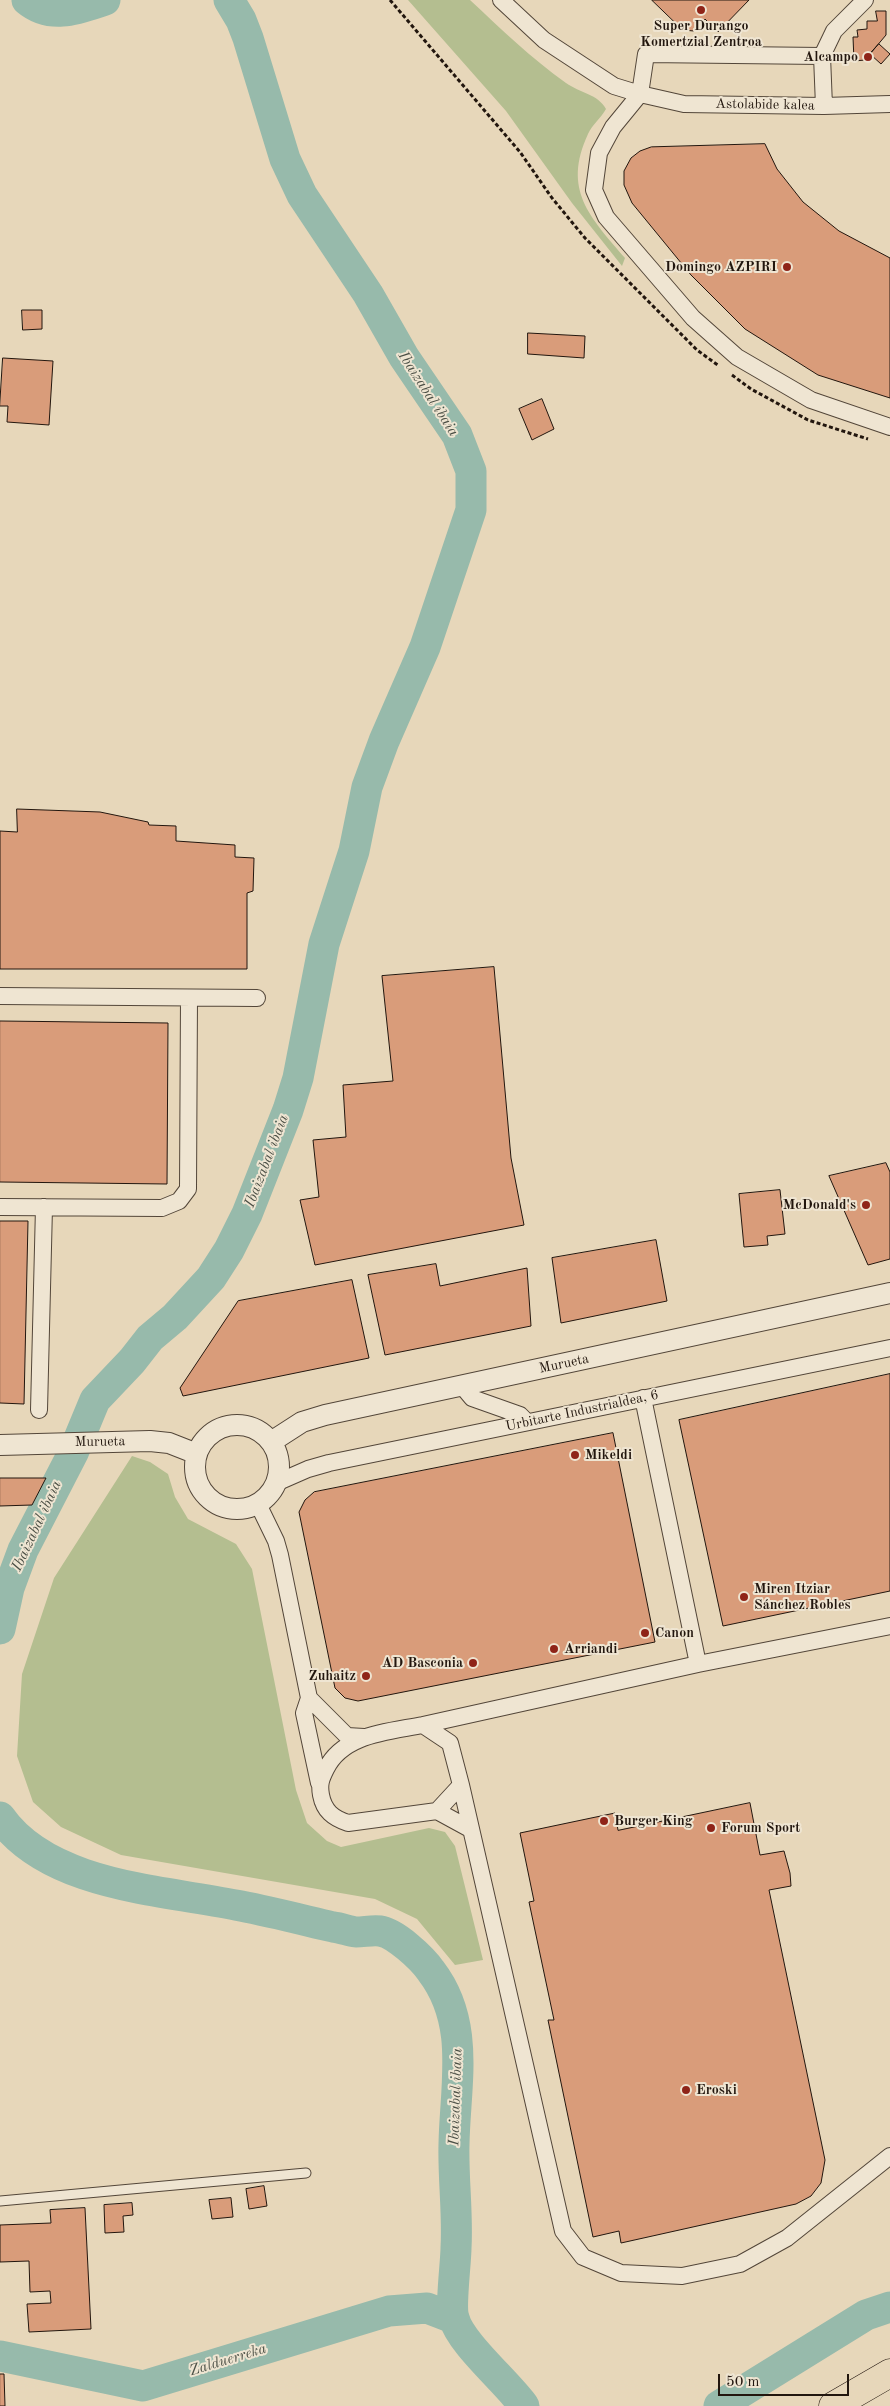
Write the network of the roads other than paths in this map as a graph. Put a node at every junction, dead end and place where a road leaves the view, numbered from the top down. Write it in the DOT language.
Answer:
graph roads {
  1 [pos="501,0"];
  2 [pos="864,0"];
  3 [pos="822,56"];
  4 [pos="640,94"];
  5 [pos="890,104"];
  6 [pos="824,106"];
  7 [pos="890,427"];
  8 [pos="0,996"];
  9 [pos="188,998"];
  10 [pos="257,998"];
  11 [pos="0,1207"];
  12 [pos="44,1207"];
  13 [pos="890,1293"];
  14 [pos="862,1299"];
  15 [pos="890,1304"];
  16 [pos="890,1348"];
  17 [pos="462,1386"];
  18 [pos="643,1398"];
  19 [pos="39,1410"];
  20 [pos="527,1422"];
  21 [pos="271,1442"];
  22 [pos="0,1445"];
  23 [pos="197,1454"];
  24 [pos="276,1483"];
  25 [pos="258,1504"];
  26 [pos="890,1626"];
  27 [pos="698,1664"];
  28 [pos="309,1698"];
  29 [pos="423,1725"];
  30 [pos="364,1736"];
  31 [pos="319,1783"];
  32 [pos="461,1785"];
  33 [pos="464,1805"];
  34 [pos="437,1812"];
  35 [pos="470,1829"];
  36 [pos="890,2156"];
  37 [pos="306,2173"];
  38 [pos="0,2201"];
  39 [pos="890,2373"];
  40 [pos="890,2395"];
  41 [pos="833,2406"];
  42 [pos="872,2406"];
  1 -- 4 [label="street, Astolabide kalea"];
  2 -- 3 [label="street"];
  3 -- 4 [label="street"];
  3 -- 6 [label="street"];
  4 -- 6 [label="street, Astolabide kalea"];
  4 -- 7 [label="street"];
  5 -- 6 [label="street, Astolabide kalea"];
  8 -- 9 [label="street"];
  9 -- 10 [label="street"];
  9 -- 12 [label="street"];
  11 -- 12 [label="street"];
  12 -- 19 [label="street"];
  13 -- 14 [label="street, Murueta"];
  14 -- 15 [label="street, Murueta"];
  14 -- 17 [label="street, Murueta"];
  16 -- 18 [label="street, Urbitarte Industrialdea, 6"];
  17 -- 20 [label="street"];
  17 -- 21 [label="street, Murueta"];
  18 -- 20 [label="street, Urbitarte Industrialdea, 6"];
  18 -- 27 [label="street"];
  20 -- 24 [label="street, Urbitarte Industrialdea, 6"];
  21 -- 23 [label="street"];
  21 -- 24 [label="street"];
  22 -- 23 [label="street, Murueta"];
  23 -- 25 [label="street"];
  24 -- 25 [label="street"];
  25 -- 28 [label="street"];
  26 -- 27 [label="street"];
  27 -- 29 [label="street"];
  28 -- 30 [label="street"];
  28 -- 31 [label="street"];
  29 -- 30 [label="street"];
  29 -- 32 [label="street"];
  30 -- 31 [label="street"];
  31 -- 34 [label="street"];
  32 -- 33 [label="street"];
  32 -- 34 [label="street"];
  33 -- 34 [label="street"];
  33 -- 35 [label="street"];
  34 -- 35 [label="street"];
  35 -- 36 [label="street"];
  37 -- 38 [label="lane"];
  39 -- 41 [label="highway"];
  40 -- 42 [label="highway"];
}
